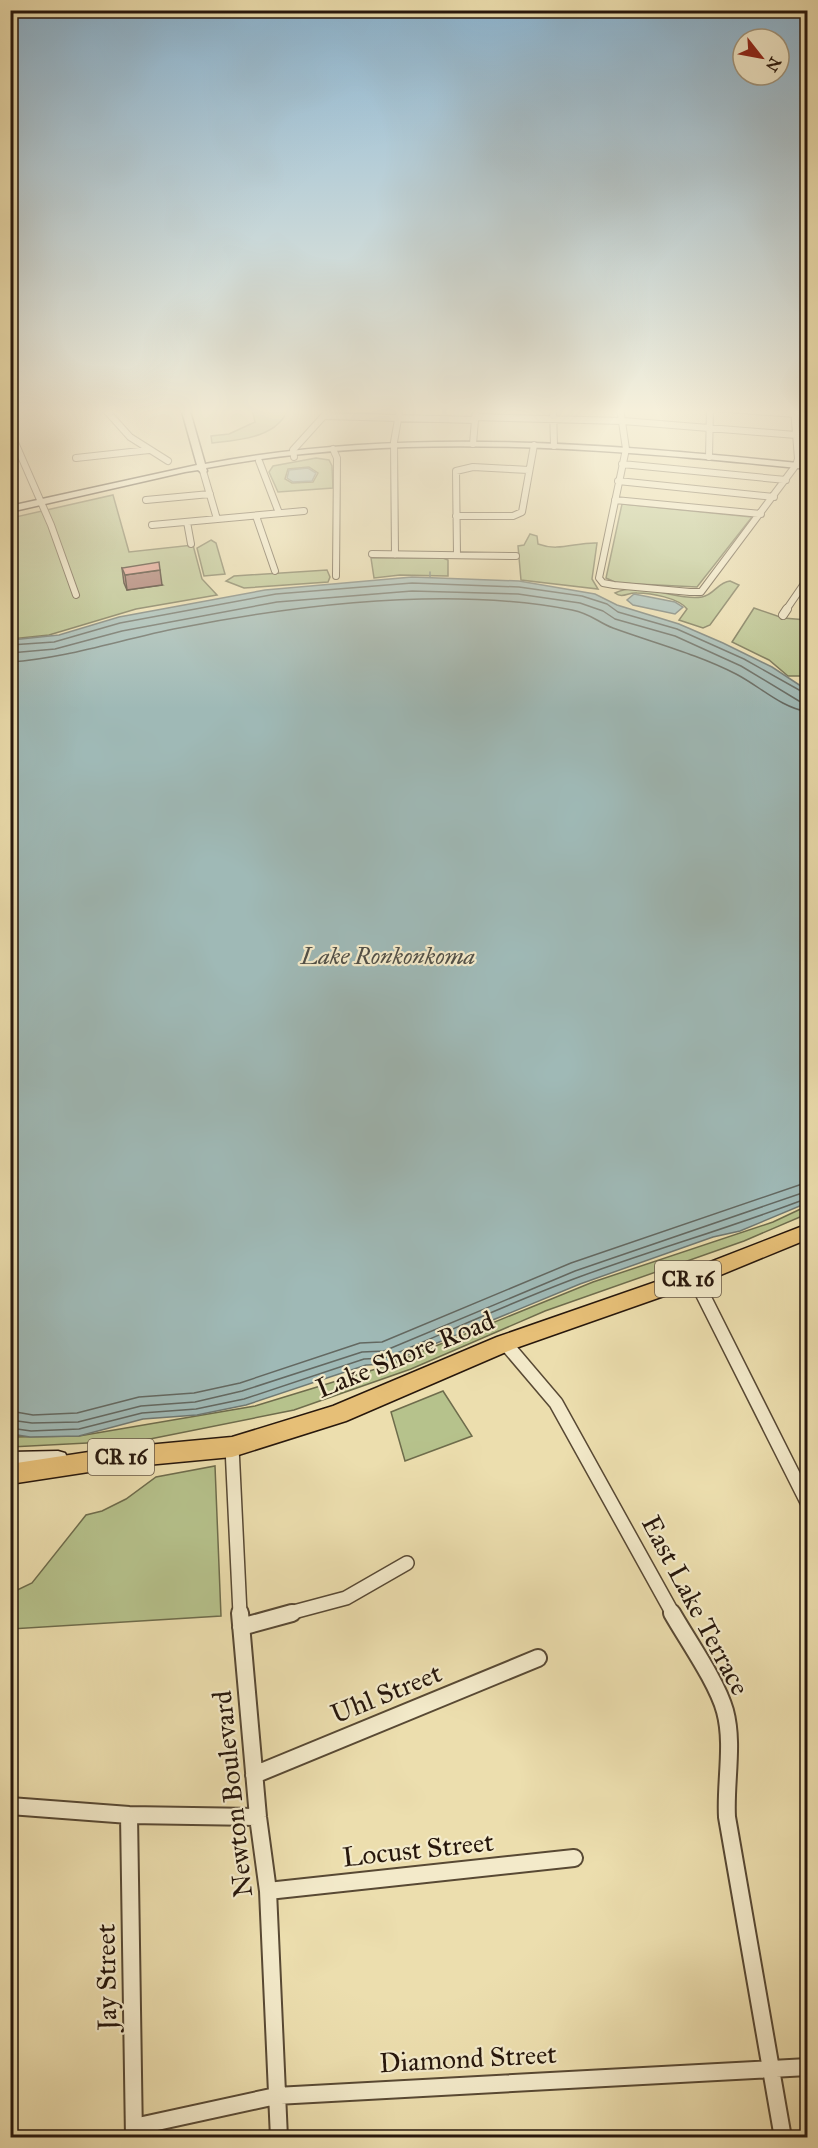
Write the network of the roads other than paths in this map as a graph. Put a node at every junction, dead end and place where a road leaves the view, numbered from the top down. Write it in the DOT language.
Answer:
graph roads {
  1 [pos="30,508"];
  2 [pos="43,508"];
  3 [pos="214,508"];
  4 [pos="277,508"];
  5 [pos="337,508"];
  6 [pos="395,508"];
  7 [pos="456,508"];
  8 [pos="523,508"];
  9 [pos="613,508"];
  10 [pos="701,508"];
  11 [pos="765,508"];
  12 [pos="304,511"];
  13 [pos="279,513"];
  14 [pos="10,514"];
  15 [pos="761,514"];
  16 [pos="256,516"];
  17 [pos="456,516"];
  18 [pos="217,519"];
  19 [pos="187,522"];
  20 [pos="152,525"];
  21 [pos="191,544"];
  22 [pos="372,554"];
  23 [pos="395,555"];
  24 [pos="457,555"];
  25 [pos="516,556"];
  26 [pos="275,571"];
  27 [pos="336,576"];
  28 [pos="807,578"];
  29 [pos="76,595"];
  30 [pos="783,615"];
  31 [pos="807,1231"];
  32 [pos="694,1277"];
  33 [pos="505,1343"];
  34 [pos="232,1447"];
  35 [pos="115,1458"];
  36 [pos="10,1460"];
  37 [pos="10,1474"];
  38 [pos="807,1504"];
  39 [pos="407,1563"];
  40 [pos="241,1627"];
  41 [pos="538,1658"];
  42 [pos="254,1775"];
  43 [pos="10,1806"];
  44 [pos="129,1815"];
  45 [pos="258,1817"];
  46 [pos="574,1858"];
  47 [pos="268,1891"];
  48 [pos="807,2067"];
  49 [pos="770,2068"];
  50 [pos="276,2096"];
  51 [pos="134,2132"];
  52 [pos="279,2138"];
  53 [pos="783,2138"];
  1 -- 14 [label="main road"];
  2 -- 29 [label="street"];
  3 -- 18 [label="street"];
  4 -- 13 [label="street"];
  5 -- 27 [label="street"];
  6 -- 23 [label="street"];
  7 -- 17 [label="street"];
  8 -- 17 [label="street"];
  9 -- 15 [label="street"];
  10 -- 15 [label="street"];
  11 -- 15 [label="street"];
  12 -- 13 [label="street"];
  13 -- 16 [label="street"];
  16 -- 18 [label="street"];
  16 -- 26 [label="street"];
  17 -- 24 [label="street"];
  18 -- 19 [label="street"];
  19 -- 20 [label="street"];
  19 -- 21 [label="street"];
  22 -- 23 [label="street"];
  23 -- 24 [label="street"];
  24 -- 25 [label="street"];
  28 -- 30 [label="street"];
  31 -- 32 [label="main road, Lake Shore Road / CR 16"];
  32 -- 33 [label="main road, Lake Shore Road / CR 16"];
  32 -- 38 [label="street"];
  33 -- 34 [label="main road, Lake Shore Road / CR 16"];
  33 -- 49 [label="street, East Lake Terrace"];
  34 -- 35 [label="main road, Lake Shore Road / CR 16"];
  34 -- 40 [label="street, Newton Boulevard"];
  35 -- 36 [label="main road"];
  35 -- 37 [label="main road, Lake Shore Road / CR 16"];
  39 -- 40 [label="street"];
  40 -- 42 [label="street, Newton Boulevard"];
  41 -- 42 [label="street, Uhl Street"];
  42 -- 45 [label="street, Newton Boulevard"];
  43 -- 44 [label="street"];
  44 -- 45 [label="street"];
  44 -- 51 [label="street, Jay Street"];
  45 -- 47 [label="street, Newton Boulevard"];
  46 -- 47 [label="street, Locust Street"];
  47 -- 50 [label="street, Newton Boulevard"];
  48 -- 49 [label="street, Diamond Street"];
  49 -- 50 [label="street, Diamond Street"];
  49 -- 53 [label="street, East Lake Terrace"];
  50 -- 51 [label="street, Diamond Street"];
  50 -- 52 [label="street, Newton Boulevard"];
}
